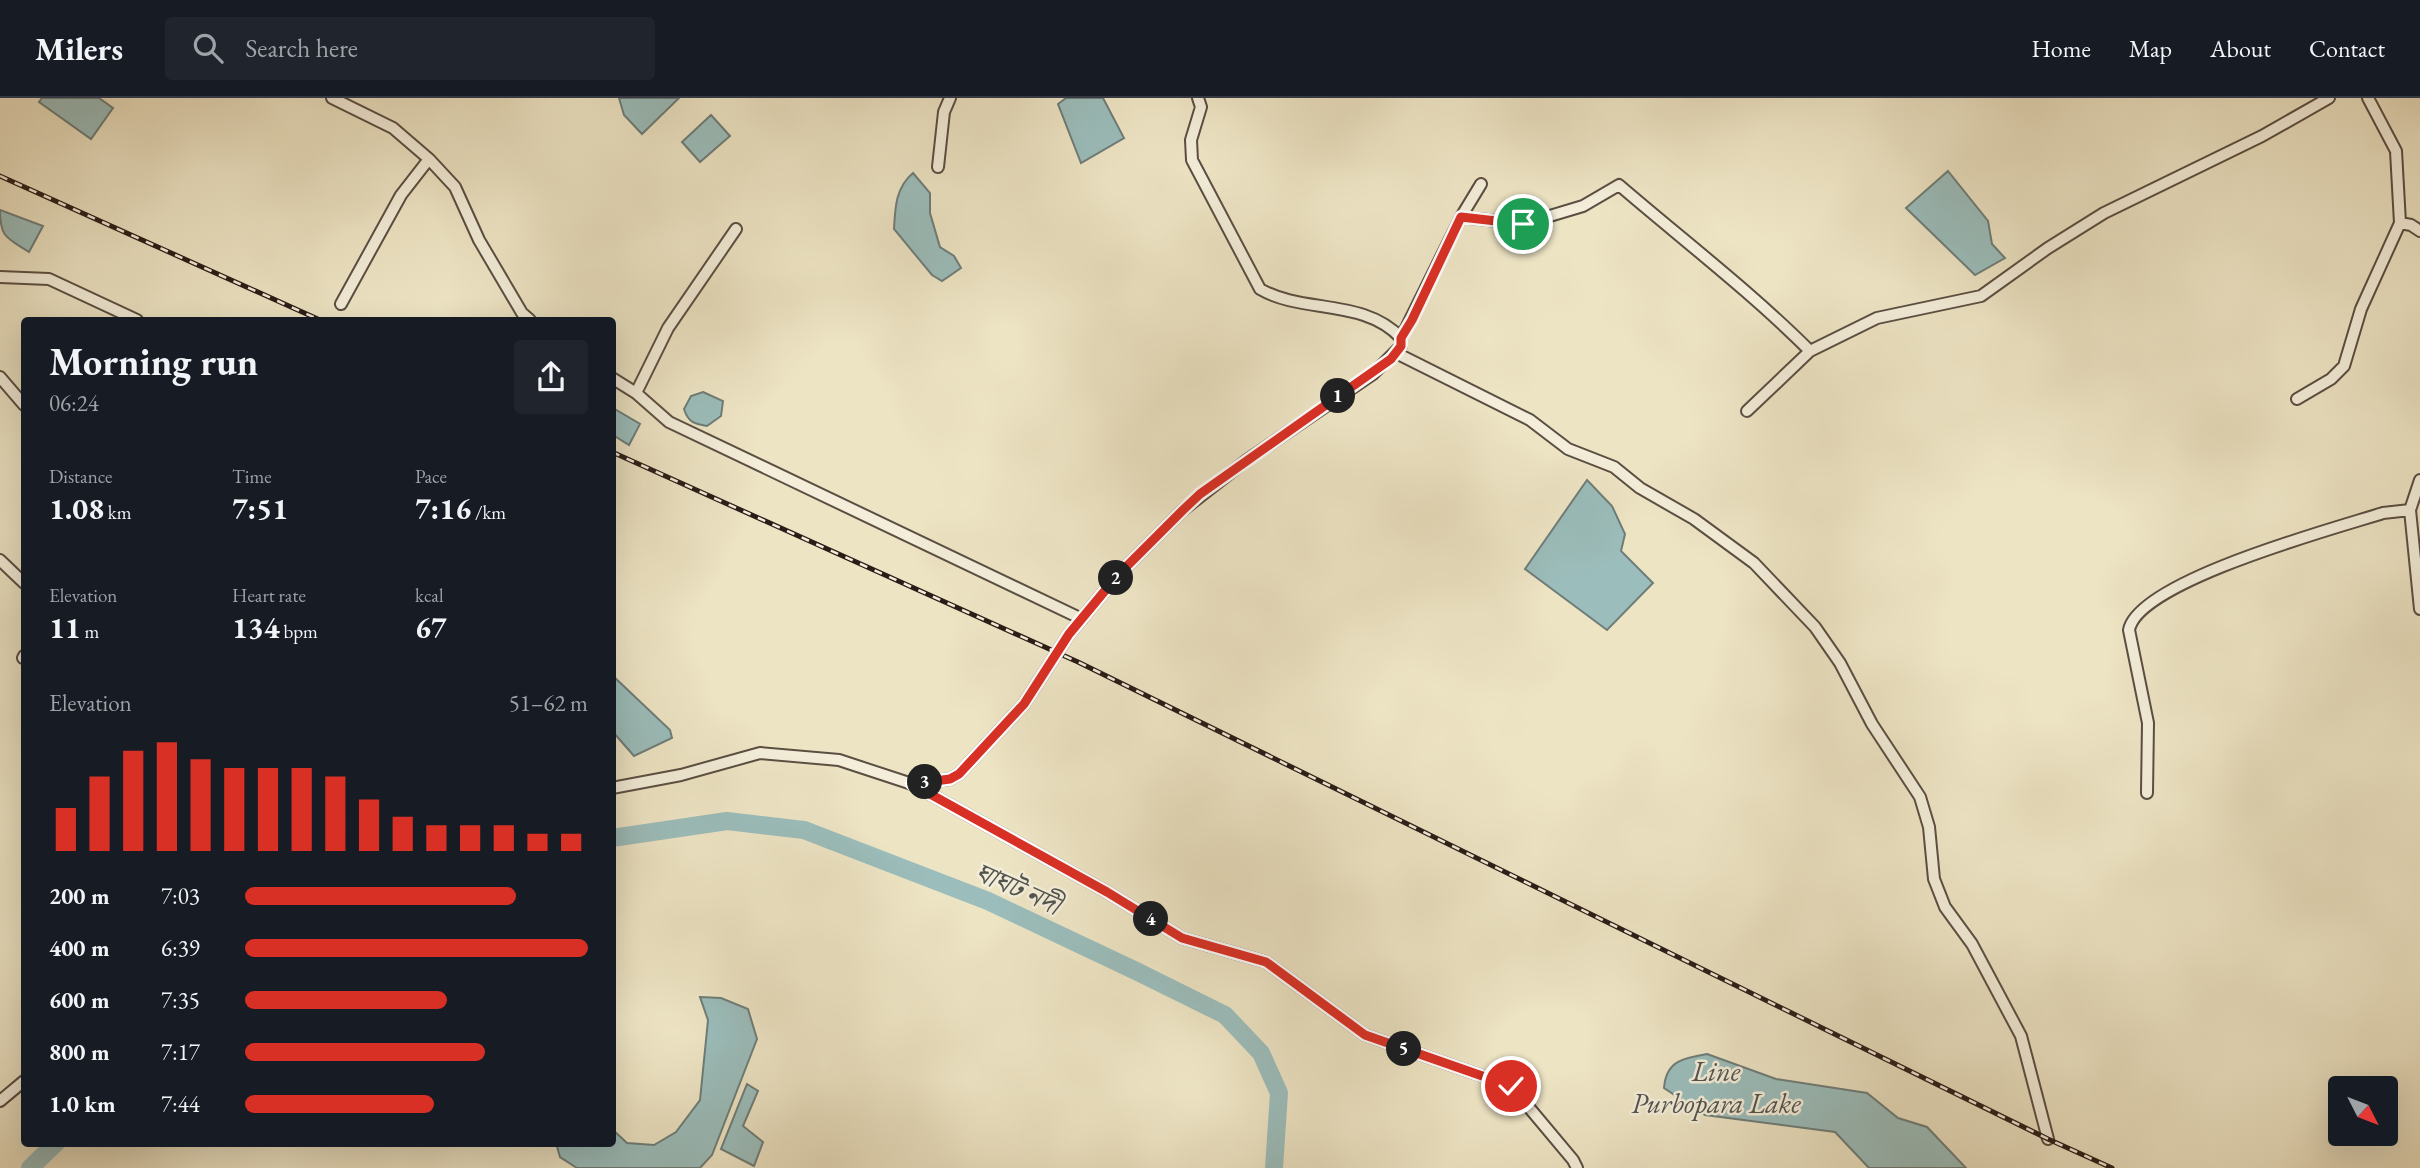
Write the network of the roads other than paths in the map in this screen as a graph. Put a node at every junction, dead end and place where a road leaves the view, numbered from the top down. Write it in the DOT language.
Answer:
graph roads {
  1 [pos="332,98"];
  2 [pos="950,98"];
  3 [pos="1212,98"];
  4 [pos="2329,98"];
  5 [pos="2368,98"];
  6 [pos="1199,102"];
  7 [pos="429,159"];
  8 [pos="938,167"];
  9 [pos="1481,184"];
  10 [pos="1461,217"];
  11 [pos="2400,223"];
  12 [pos="736,229"];
  13 [pos="2420,231"];
  14 [pos="0,277"];
  15 [pos="341,303"];
  16 [pos="130,317"];
  17 [pos="521,317"];
  18 [pos="1401,338"];
  19 [pos="1810,351"];
  20 [pos="1396,353"];
  21 [pos="0,377"];
  22 [pos="616,380"];
  23 [pos="636,393"];
  24 [pos="2297,399"];
  25 [pos="21,402"];
  26 [pos="1747,411"];
  27 [pos="2420,480"];
  28 [pos="2410,510"];
  29 [pos="0,560"];
  30 [pos="21,580"];
  31 [pos="2420,609"];
  32 [pos="1082,619"];
  33 [pos="912,784"];
  34 [pos="616,787"];
  35 [pos="2147,793"];
  36 [pos="21,1084"];
  37 [pos="0,1101"];
  38 [pos="2048,1139"];
  39 [pos="1577,1168"];
  1 -- 7 [label="street"];
  2 -- 8 [label="street"];
  3 -- 6 [label="street"];
  4 -- 19 [label="street"];
  5 -- 11 [label="street"];
  6 -- 18 [label="street"];
  7 -- 15 [label="street"];
  7 -- 17 [label="street"];
  9 -- 10 [label="street"];
  10 -- 18 [label="street"];
  10 -- 19 [label="street"];
  11 -- 13 [label="street"];
  11 -- 24 [label="street"];
  12 -- 23 [label="street"];
  14 -- 16 [label="street"];
  18 -- 20 [label="street"];
  19 -- 26 [label="street"];
  20 -- 32 [label="street"];
  20 -- 38 [label="street"];
  21 -- 25 [label="street"];
  22 -- 23 [label="street"];
  23 -- 32 [label="street"];
  27 -- 28 [label="street"];
  28 -- 31 [label="street"];
  28 -- 35 [label="street"];
  29 -- 30 [label="street"];
  32 -- 33 [label="street"];
  33 -- 34 [label="street"];
  33 -- 39 [label="street"];
  36 -- 37 [label="street"];
}
